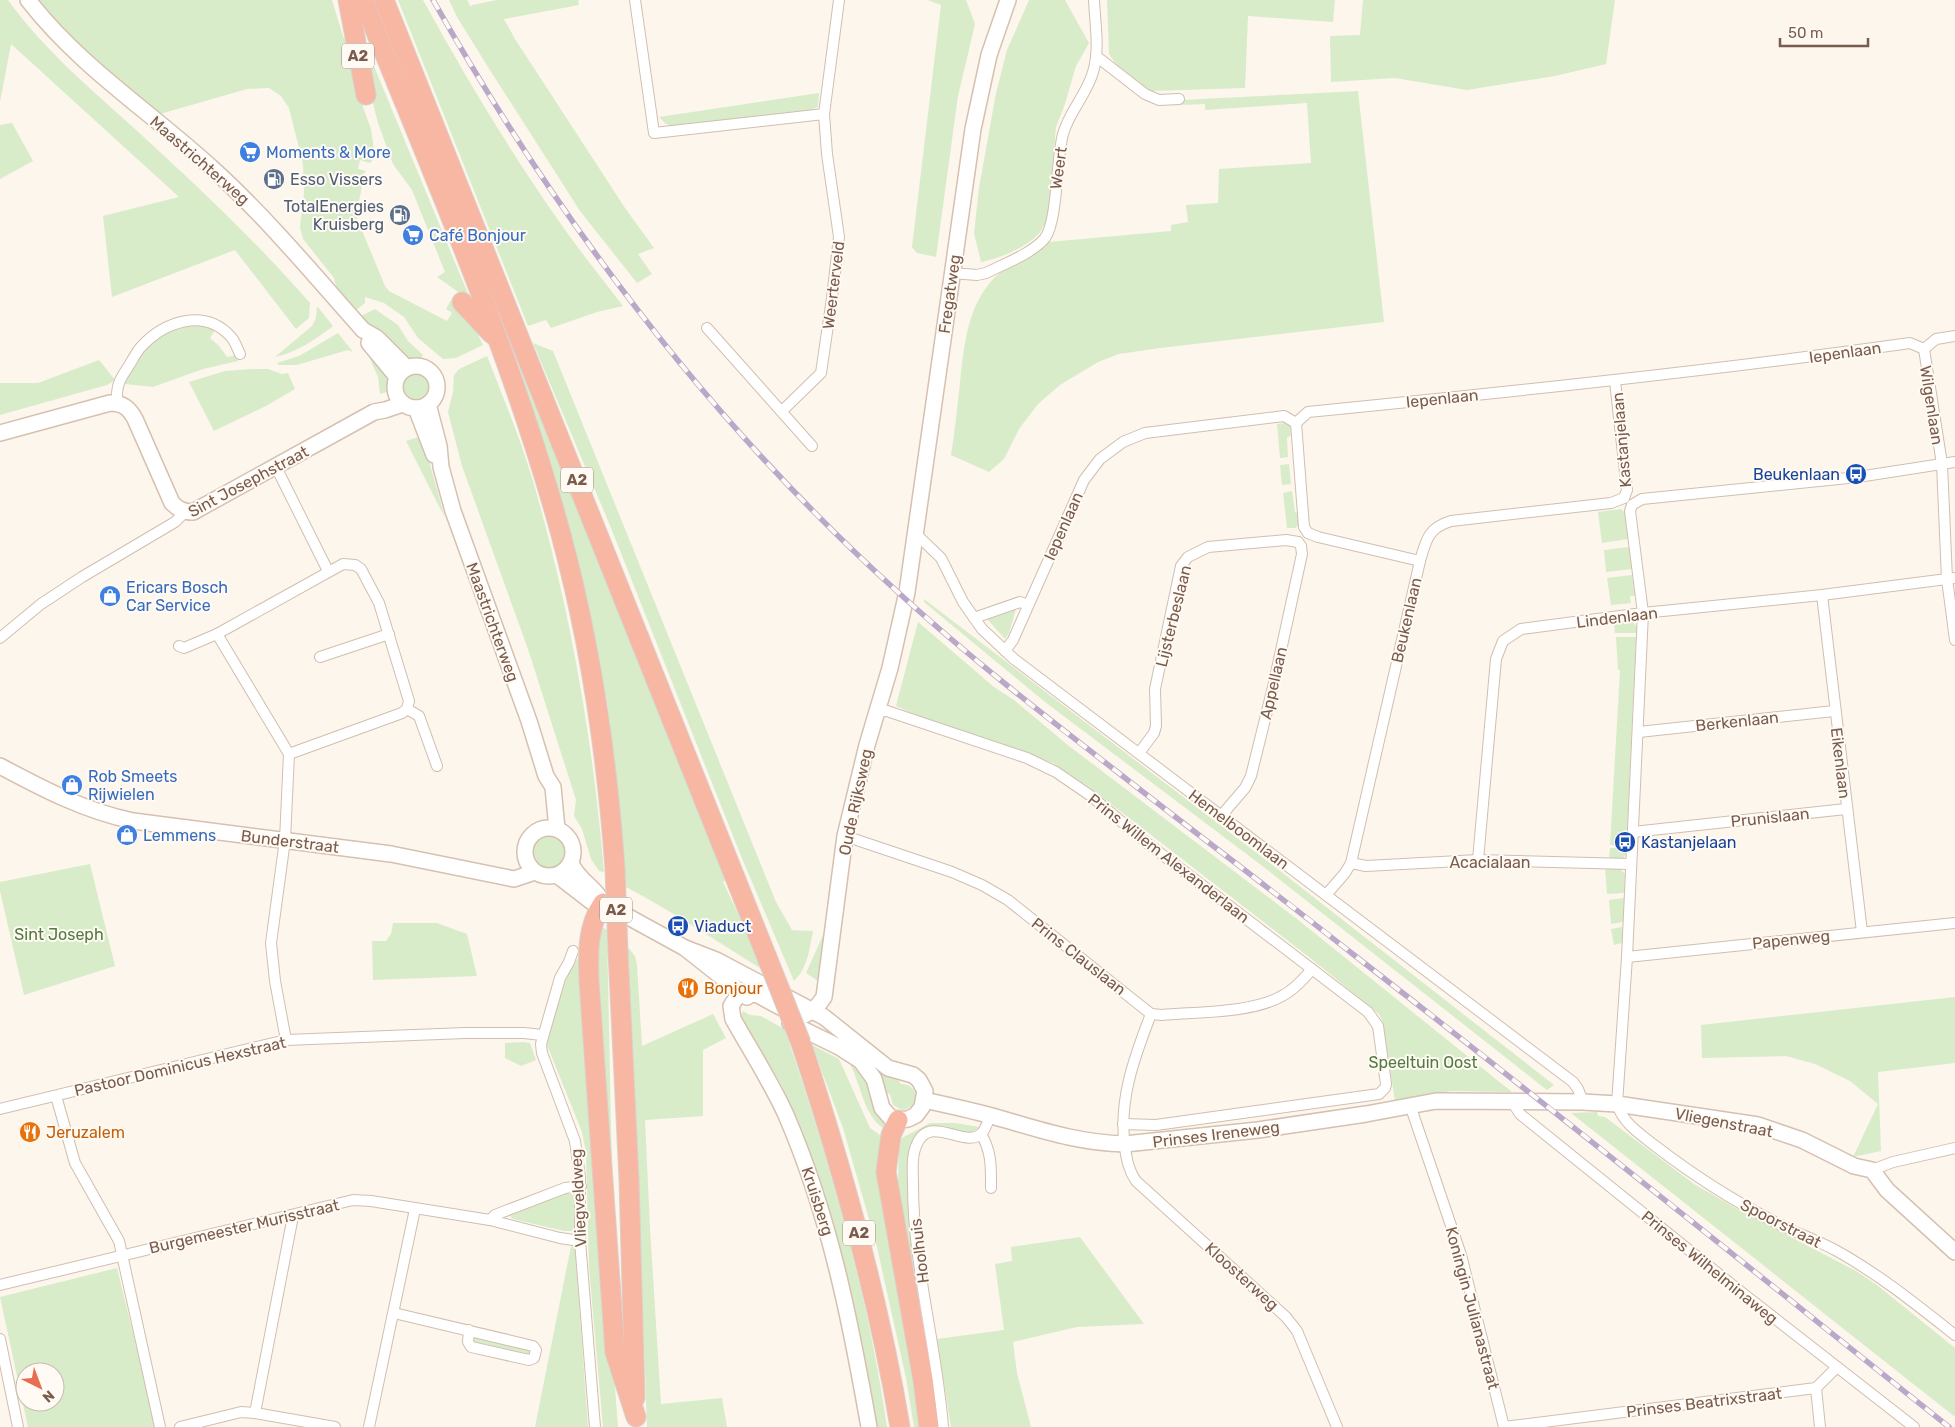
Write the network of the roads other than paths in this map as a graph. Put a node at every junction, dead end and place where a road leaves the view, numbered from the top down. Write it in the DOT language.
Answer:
graph roads {
  1 [pos="28,0"];
  2 [pos="348,0"];
  3 [pos="363,0"];
  4 [pos="384,0"];
  5 [pos="635,0"];
  6 [pos="839,0"];
  7 [pos="1008,0"];
  8 [pos="1094,0"];
  9 [pos="1096,56"];
  10 [pos="366,96"];
  11 [pos="1179,99"];
  12 [pos="824,114"];
  13 [pos="952,273"];
  14 [pos="462,302"];
  15 [pos="707,328"];
  16 [pos="1955,336"];
  17 [pos="499,341"];
  18 [pos="1924,349"];
  19 [pos="240,354"];
  20 [pos="402,372"];
  21 [pos="1615,381"];
  22 [pos="411,402"];
  23 [pos="118,403"];
  24 [pos="782,411"];
  25 [pos="1296,423"];
  26 [pos="0,433"];
  27 [pos="812,446"];
  28 [pos="1955,462"];
  29 [pos="1942,464"];
  30 [pos="276,467"];
  31 [pos="1628,501"];
  32 [pos="185,512"];
  33 [pos="1308,533"];
  34 [pos="916,534"];
  35 [pos="1298,542"];
  36 [pos="1420,561"];
  37 [pos="328,571"];
  38 [pos="1951,579"];
  39 [pos="907,592"];
  40 [pos="1822,595"];
  41 [pos="1028,604"];
  42 [pos="1643,613"];
  43 [pos="974,618"];
  44 [pos="217,634"];
  45 [pos="388,634"];
  46 [pos="0,638"];
  47 [pos="1955,640"];
  48 [pos="179,646"];
  49 [pos="1005,651"];
  50 [pos="320,657"];
  51 [pos="407,709"];
  52 [pos="878,710"];
  53 [pos="1834,711"];
  54 [pos="1639,732"];
  55 [pos="1140,753"];
  56 [pos="289,754"];
  57 [pos="0,766"];
  58 [pos="438,766"];
  59 [pos="1846,809"];
  60 [pos="1221,816"];
  61 [pos="550,829"];
  62 [pos="1633,832"];
  63 [pos="845,836"];
  64 [pos="285,840"];
  65 [pos="526,859"];
  66 [pos="1478,860"];
  67 [pos="571,863"];
  68 [pos="1351,863"];
  69 [pos="1630,864"];
  70 [pos="535,872"];
  71 [pos="500,875"];
  72 [pos="558,875"];
  73 [pos="1326,895"];
  74 [pos="603,903"];
  75 [pos="1955,923"];
  76 [pos="1862,932"];
  77 [pos="686,948"];
  78 [pos="573,951"];
  79 [pos="1627,957"];
  80 [pos="1312,969"];
  81 [pos="740,992"];
  82 [pos="813,1010"];
  83 [pos="1151,1014"];
  84 [pos="542,1035"];
  85 [pos="286,1040"];
  86 [pos="56,1096"];
  87 [pos="924,1100"];
  88 [pos="1512,1102"];
  89 [pos="1582,1102"];
  90 [pos="1617,1104"];
  91 [pos="1410,1106"];
  92 [pos="0,1109"];
  93 [pos="990,1116"];
  94 [pos="898,1120"];
  95 [pos="1123,1124"];
  96 [pos="981,1134"];
  97 [pos="1125,1144"];
  98 [pos="1955,1148"];
  99 [pos="1872,1170"];
  100 [pos="580,1186"];
  101 [pos="991,1188"];
  102 [pos="415,1208"];
  103 [pos="293,1216"];
  104 [pos="490,1220"];
  105 [pos="580,1241"];
  106 [pos="1955,1252"];
  107 [pos="122,1256"];
  108 [pos="0,1285"];
  109 [pos="394,1313"];
  110 [pos="470,1330"];
  111 [pos="1955,1335"];
  112 [pos="0,1339"];
  113 [pos="1837,1367"];
  114 [pos="1816,1388"];
  115 [pos="255,1413"];
  116 [pos="636,1422"];
  117 [pos="18,1427"];
  118 [pos="160,1427"];
  119 [pos="180,1427"];
  120 [pos="335,1427"];
  121 [pos="369,1427"];
  122 [pos="596,1427"];
  123 [pos="869,1427"];
  124 [pos="900,1427"];
  125 [pos="929,1427"];
  126 [pos="943,1427"];
  127 [pos="1337,1427"];
  128 [pos="1504,1427"];
  129 [pos="1820,1427"];
  130 [pos="1914,1427"];
  1 -- 20 [label="main road, Maastrichterweg"];
  2 -- 10 [label="highway, A2"];
  3 -- 17 [label="highway, A2"];
  4 -- 124 [label="highway, A2, bridge"];
  5 -- 12 [label="street"];
  6 -- 12 [label="street, Weerterveld"];
  7 -- 13 [label="main road, Fregatweg"];
  8 -- 9 [label="street, Weert"];
  9 -- 11 [label="street"];
  9 -- 13 [label="street, Weert"];
  12 -- 24 [label="street, Weerterveld"];
  13 -- 34 [label="main road, Fregatweg"];
  14 -- 17 [label="highway, A2"];
  15 -- 24 [label="street"];
  16 -- 18 [label="street"];
  17 -- 116 [label="highway, A2, bridge"];
  18 -- 21 [label="street, Iepenlaan"];
  18 -- 29 [label="street, Wilgenlaan"];
  19 -- 23 [label="street"];
  20 -- 22 [label="main road"];
  20 -- 22 [label="main road"];
  21 -- 25 [label="street, Iepenlaan"];
  21 -- 31 [label="street, Kastanjelaan"];
  22 -- 30 [label="main road, Sint Josephstraat"];
  22 -- 61 [label="main road, Maastrichterweg"];
  23 -- 26 [label="main road"];
  23 -- 32 [label="main road"];
  24 -- 27 [label="street"];
  25 -- 33 [label="street"];
  25 -- 41 [label="street, Iepenlaan"];
  28 -- 29 [label="street, Beukenlaan"];
  29 -- 31 [label="street, Beukenlaan"];
  29 -- 38 [label="street, Wilgenlaan"];
  30 -- 32 [label="main road, Sint Josephstraat"];
  30 -- 37 [label="street"];
  31 -- 36 [label="street, Beukenlaan"];
  31 -- 42 [label="street, Kastanjelaan"];
  32 -- 46 [label="street, Sint Josephstraat"];
  33 -- 35 [label="street"];
  33 -- 36 [label="street"];
  34 -- 39 [label="main road, Fregatweg"];
  34 -- 43 [label="street, Hemelboomlaan"];
  35 -- 55 [label="street, Lijsterbeslaan"];
  35 -- 60 [label="street, Appellaan"];
  36 -- 68 [label="street, Beukenlaan"];
  37 -- 44 [label="street"];
  37 -- 45 [label="street"];
  38 -- 40 [label="street, Lindenlaan"];
  38 -- 47 [label="street, Wilgenlaan"];
  39 -- 52 [label="main road, Oude Rijksweg"];
  40 -- 42 [label="street, Lindenlaan"];
  40 -- 53 [label="street, Eikenlaan"];
  41 -- 43 [label="street"];
  41 -- 49 [label="street, Iepenlaan"];
  42 -- 54 [label="street, Kastanjelaan"];
  42 -- 66 [label="street, Lindenlaan"];
  43 -- 49 [label="street, Hemelboomlaan"];
  44 -- 48 [label="street"];
  44 -- 56 [label="street"];
  45 -- 50 [label="street"];
  45 -- 51 [label="street"];
  49 -- 55 [label="street, Hemelboomlaan"];
  51 -- 56 [label="street"];
  51 -- 58 [label="street"];
  52 -- 63 [label="main road, Oude Rijksweg"];
  52 -- 80 [label="street, Prins Willem Alexanderlaan"];
  53 -- 54 [label="street, Berkenlaan"];
  53 -- 59 [label="street, Eikenlaan"];
  54 -- 62 [label="street, Kastanjelaan"];
  55 -- 60 [label="street, Hemelboomlaan"];
  56 -- 64 [label="street"];
  57 -- 64 [label="main road, Bunderstraat"];
  59 -- 62 [label="street, Prunislaan"];
  59 -- 76 [label="street, Eikenlaan"];
  60 -- 73 [label="street, Hemelboomlaan"];
  61 -- 65 [label="main road"];
  61 -- 67 [label="main road"];
  62 -- 69 [label="street, Kastanjelaan"];
  63 -- 82 [label="main road, Oude Rijksweg"];
  63 -- 83 [label="street, Prins Clauslaan"];
  64 -- 71 [label="main road, Bunderstraat"];
  64 -- 85 [label="street"];
  65 -- 70 [label="main road"];
  65 -- 71 [label="main road"];
  66 -- 68 [label="street, Acacialaan"];
  66 -- 69 [label="street, Acacialaan"];
  67 -- 72 [label="main road"];
  67 -- 74 [label="main road"];
  68 -- 73 [label="street, Beukenlaan"];
  69 -- 79 [label="street, Kastanjelaan"];
  70 -- 71 [label="main road, Bunderstraat"];
  70 -- 72 [label="main road"];
  72 -- 74 [label="main road"];
  73 -- 89 [label="street, Hemelboomlaan"];
  74 -- 77 [label="main road"];
  74 -- 116 [label="highway, A2"];
  75 -- 76 [label="street, Papenweg"];
  76 -- 79 [label="street, Papenweg"];
  77 -- 81 [label="main road"];
  77 -- 82 [label="main road"];
  78 -- 84 [label="street, Vliegveldweg"];
  79 -- 90 [label="street, Kastanjelaan"];
  80 -- 83 [label="street"];
  80 -- 95 [label="street, Prins Willem Alexanderlaan"];
  81 -- 82 [label="main road"];
  81 -- 94 [label="main road"];
  81 -- 123 [label="main road, Kruisberg"];
  82 -- 87 [label="main road"];
  83 -- 95 [label="street, Kloosterweg"];
  84 -- 85 [label="street, Pastoor Dominicus Hexstraat"];
  84 -- 100 [label="street, Vliegveldweg"];
  85 -- 86 [label="street, Pastoor Dominicus Hexstraat"];
  86 -- 92 [label="street, Pastoor Dominicus Hexstraat"];
  86 -- 107 [label="street"];
  87 -- 93 [label="main road, Prinses Ireneweg"];
  87 -- 94 [label="main road"];
  88 -- 89 [label="main road, Vliegenstraat"];
  88 -- 91 [label="main road, Prinses Ireneweg"];
  88 -- 113 [label="street, Prinses Wilhelminaweg"];
  89 -- 90 [label="main road, Vliegenstraat"];
  90 -- 99 [label="main road, Vliegenstraat"];
  90 -- 111 [label="street, Spoorstraat"];
  91 -- 97 [label="main road, Prinses Ireneweg"];
  91 -- 128 [label="street, Koningin Julianastraat"];
  93 -- 96 [label="street"];
  93 -- 97 [label="main road, Prinses Ireneweg"];
  94 -- 125 [label="highway, A2"];
  95 -- 97 [label="street, Kloosterweg"];
  96 -- 101 [label="street"];
  96 -- 126 [label="street, Hoolhuis"];
  97 -- 127 [label="street, Kloosterweg"];
  98 -- 99 [label="street"];
  99 -- 106 [label="main road"];
  100 -- 104 [label="street"];
  100 -- 105 [label="street, Vliegveldweg"];
  102 -- 103 [label="street, Burgemeester Murisstraat"];
  102 -- 104 [label="street, Burgemeester Murisstraat"];
  102 -- 109 [label="street"];
  103 -- 107 [label="street, Burgemeester Murisstraat"];
  103 -- 115 [label="street"];
  104 -- 105 [label="street, Burgemeester Murisstraat"];
  105 -- 122 [label="street, Vliegveldweg"];
  107 -- 108 [label="street, Burgemeester Murisstraat"];
  107 -- 118 [label="street"];
  109 -- 110 [label="street"];
  109 -- 121 [label="street"];
  110 -- 110 [label="street"];
  112 -- 117 [label="street"];
  113 -- 114 [label="street"];
  113 -- 130 [label="street, Prinses Wilhelminaweg"];
  114 -- 128 [label="street, Prinses Beatrixstraat"];
  114 -- 129 [label="street"];
  115 -- 119 [label="street"];
  115 -- 120 [label="street"];
}
